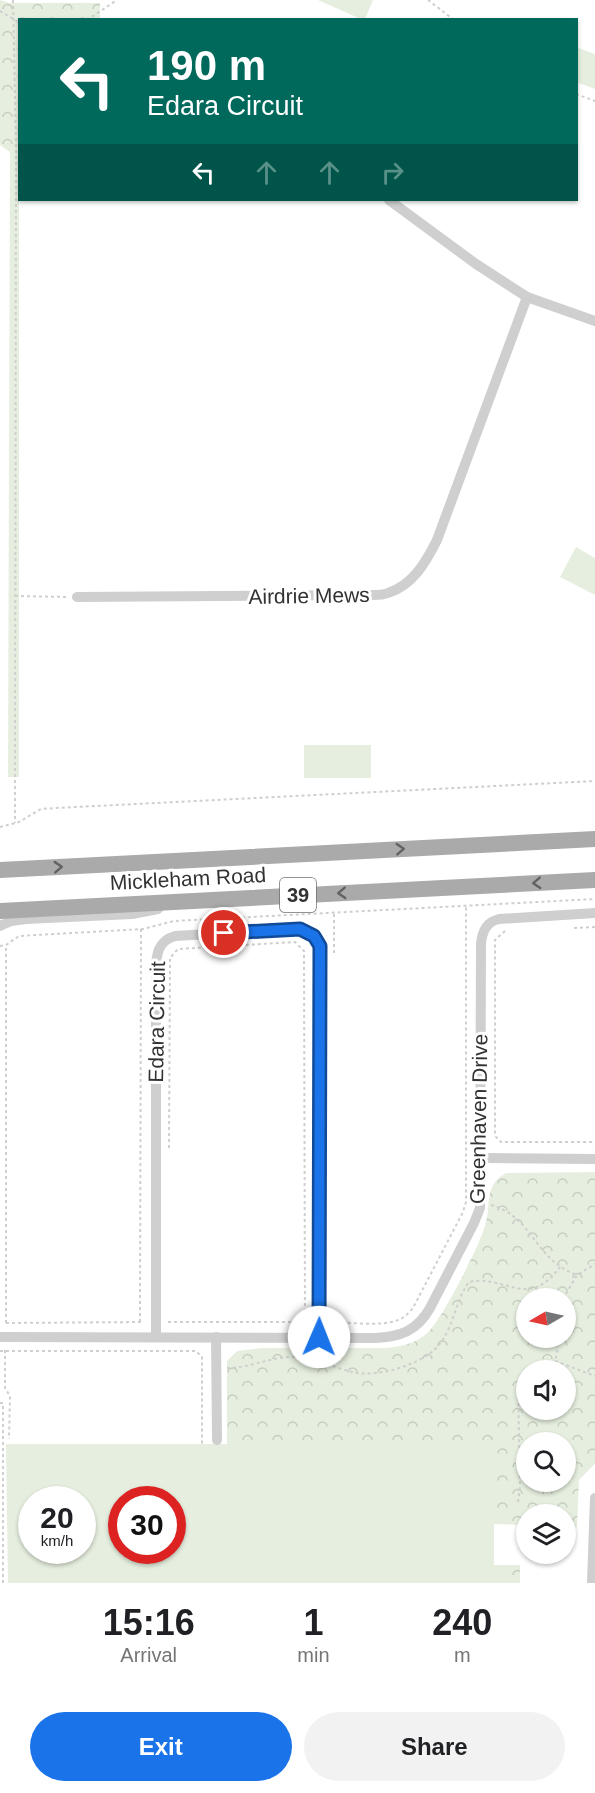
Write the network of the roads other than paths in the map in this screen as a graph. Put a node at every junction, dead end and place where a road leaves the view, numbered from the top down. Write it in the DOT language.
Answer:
graph roads {
  1 [pos="390,201"];
  2 [pos="527,297"];
  3 [pos="595,321"];
  4 [pos="76,597"];
  5 [pos="595,839"];
  6 [pos="0,870"];
  7 [pos="595,880"];
  8 [pos="190,901"];
  9 [pos="0,911"];
  10 [pos="595,913"];
  11 [pos="0,926"];
  12 [pos="480,1158"];
  13 [pos="595,1159"];
  14 [pos="3,1337"];
  15 [pos="156,1337"];
  16 [pos="216,1337"];
  17 [pos="319,1337"];
  18 [pos="217,1440"];
  19 [pos="595,1498"];
  20 [pos="592,1583"];
  1 -- 2 [label="street"];
  2 -- 3 [label="street"];
  2 -- 4 [label="street, Airdrie Mews"];
  6 -- 5 [label="main road, Mickleham Road / 39, one-way"];
  7 -- 8 [label="main road, Mickleham Road / 39, one-way"];
  8 -- 9 [label="main road, Mickleham Road / 39"];
  8 -- 11 [label="street"];
  10 -- 12 [label="street, Greenhaven Drive"];
  12 -- 13 [label="street"];
  12 -- 17 [label="street, Greenhaven Drive"];
  14 -- 15 [label="street, Greenhaven Drive"];
  15 -- 16 [label="street, Greenhaven Drive"];
  15 -- 17 [label="street, Edara Circuit"];
  16 -- 17 [label="street, Greenhaven Drive"];
  16 -- 18 [label="street"];
  19 -- 20 [label="street"];
}
